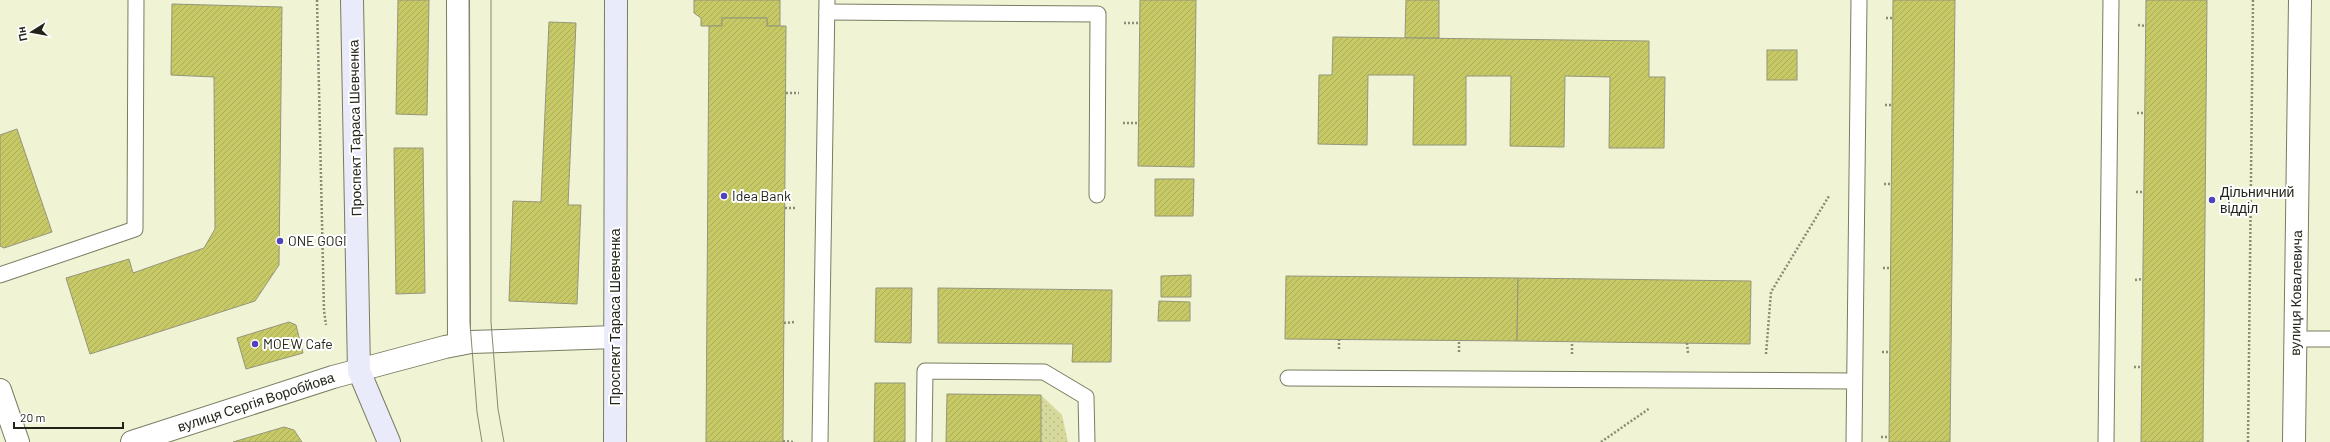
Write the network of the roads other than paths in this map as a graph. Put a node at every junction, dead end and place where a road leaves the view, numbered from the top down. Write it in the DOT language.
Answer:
graph roads {
  1 [pos="136,0"];
  2 [pos="352,0"];
  3 [pos="458,0"];
  4 [pos="616,0"];
  5 [pos="1859,0"];
  6 [pos="2111,0"];
  7 [pos="2300,0"];
  8 [pos="827,6"];
  9 [pos="1097,195"];
  10 [pos="0,275"];
  11 [pos="615,338"];
  12 [pos="2295,339"];
  13 [pos="2330,339"];
  14 [pos="459,344"];
  15 [pos="359,371"];
  16 [pos="1288,378"];
  17 [pos="1854,381"];
  18 [pos="0,390"];
  19 [pos="18,442"];
  20 [pos="132,442"];
  21 [pos="389,442"];
  22 [pos="615,442"];
  23 [pos="820,442"];
  24 [pos="924,442"];
  25 [pos="1087,442"];
  26 [pos="1854,442"];
  27 [pos="2106,442"];
  28 [pos="2294,442"];
  1 -- 10 [label="lane"];
  2 -- 15 [label="main road, Проспект Тараса Шевченка"];
  3 -- 14 [label="street"];
  4 -- 11 [label="main road, Проспект Тараса Шевченка"];
  5 -- 17 [label="lane"];
  6 -- 27 [label="lane"];
  7 -- 12 [label="street, вулиця Ковалевича"];
  8 -- 9 [label="lane"];
  8 -- 23 [label="lane"];
  11 -- 14 [label="street, вулиця Сергія Воробйова"];
  11 -- 22 [label="main road, Проспект Тараса Шевченка"];
  12 -- 13 [label="lane"];
  12 -- 28 [label="street, вулиця Ковалевича"];
  14 -- 15 [label="street, вулиця Сергія Воробйова"];
  15 -- 20 [label="street, вулиця Сергія Воробйова"];
  15 -- 21 [label="main road, Проспект Тараса Шевченка"];
  16 -- 17 [label="lane"];
  17 -- 26 [label="lane"];
  18 -- 19 [label="street"];
  24 -- 25 [label="lane"];
}
